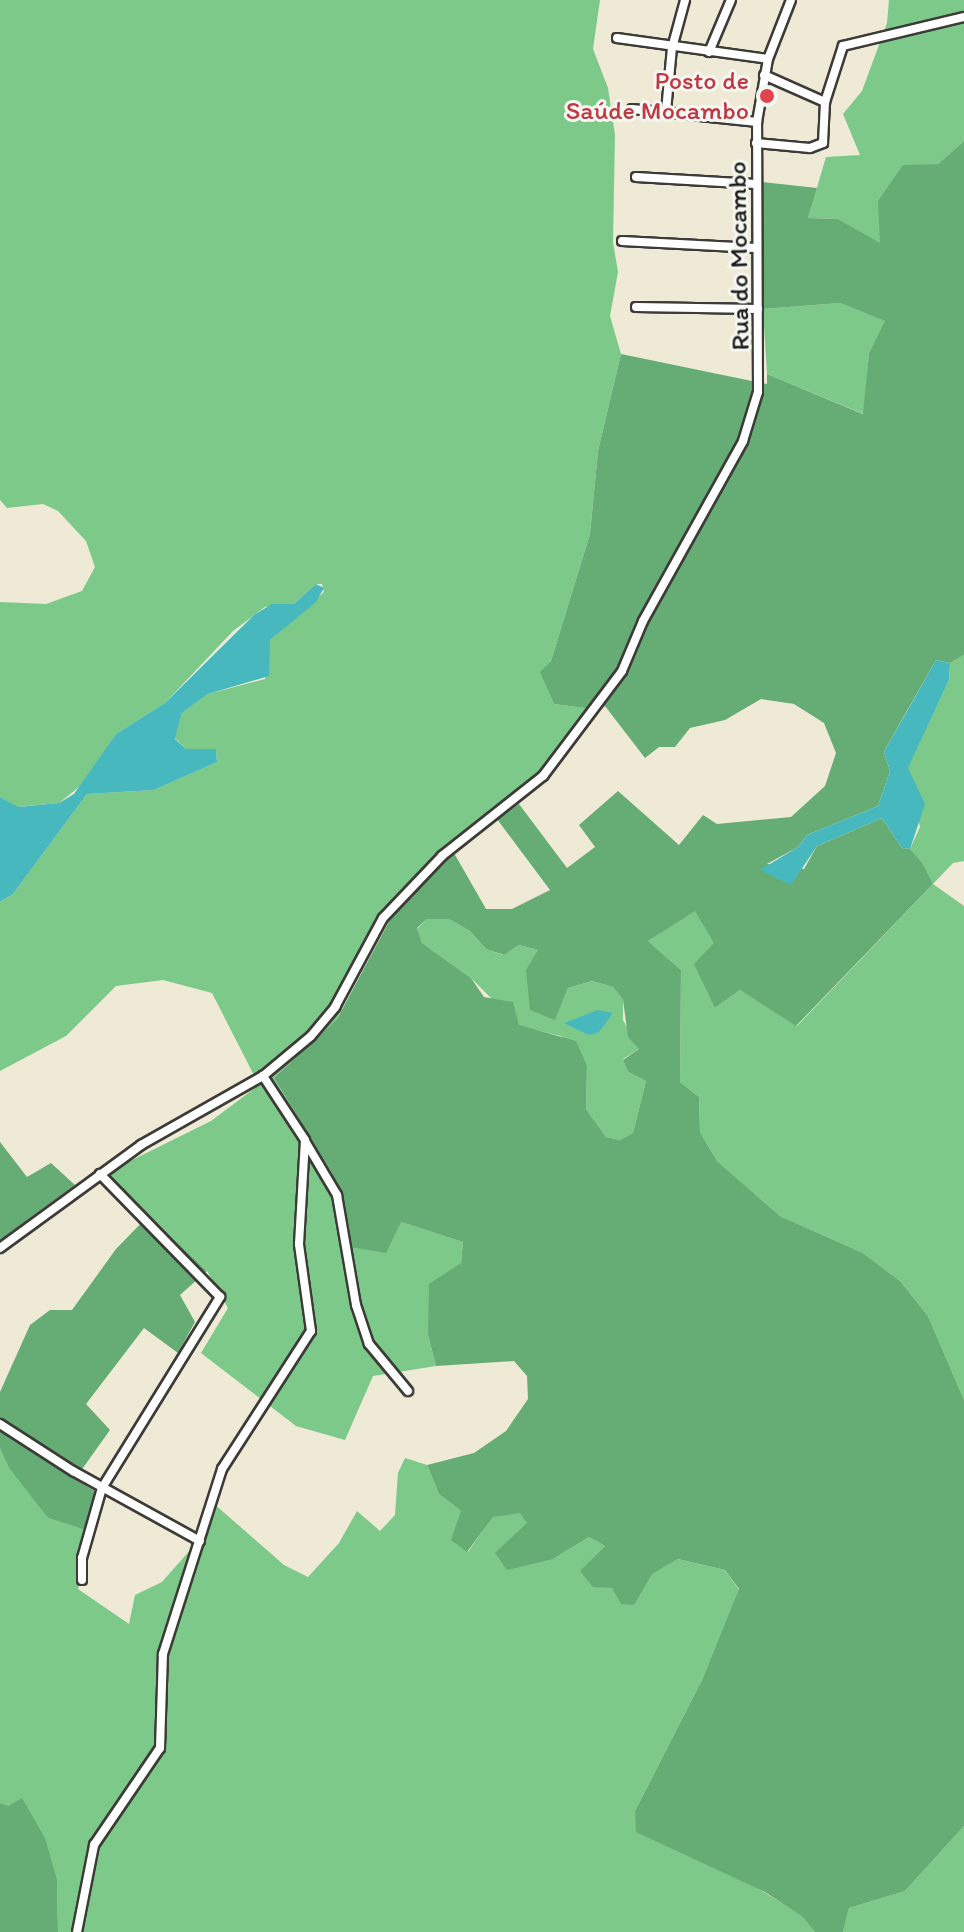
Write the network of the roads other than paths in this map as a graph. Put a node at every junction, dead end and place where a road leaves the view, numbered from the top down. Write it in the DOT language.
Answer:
graph roads {
  1 [pos="685,0"];
  2 [pos="731,0"];
  3 [pos="791,0"];
  4 [pos="964,17"];
  5 [pos="617,38"];
  6 [pos="672,48"];
  7 [pos="709,52"];
  8 [pos="768,59"];
  9 [pos="764,75"];
  10 [pos="825,102"];
  11 [pos="632,109"];
  12 [pos="666,111"];
  13 [pos="757,122"];
  14 [pos="756,143"];
  15 [pos="636,177"];
  16 [pos="756,184"];
  17 [pos="622,241"];
  18 [pos="756,248"];
  19 [pos="636,307"];
  20 [pos="758,309"];
  21 [pos="263,1076"];
  22 [pos="305,1140"];
  23 [pos="100,1174"];
  24 [pos="0,1248"];
  25 [pos="408,1391"];
  26 [pos="0,1424"];
  27 [pos="102,1488"];
  28 [pos="200,1541"];
  29 [pos="82,1580"];
  30 [pos="77,1932"];
  1 -- 6 [label="street"];
  2 -- 7 [label="street"];
  3 -- 8 [label="street, Rua do Mocambo"];
  4 -- 10 [label="street"];
  5 -- 6 [label="street"];
  6 -- 7 [label="street"];
  6 -- 12 [label="street"];
  7 -- 8 [label="street"];
  8 -- 9 [label="street, Rua do Mocambo"];
  9 -- 10 [label="street"];
  9 -- 13 [label="street, Rua do Mocambo"];
  10 -- 14 [label="street"];
  11 -- 12 [label="street"];
  12 -- 13 [label="street"];
  13 -- 14 [label="street, Rua do Mocambo"];
  14 -- 16 [label="street, Rua do Mocambo"];
  15 -- 16 [label="street"];
  16 -- 18 [label="street, Rua do Mocambo"];
  17 -- 18 [label="street"];
  18 -- 20 [label="street, Rua do Mocambo"];
  19 -- 20 [label="street"];
  20 -- 21 [label="street, Rua do Mocambo"];
  21 -- 22 [label="street"];
  21 -- 23 [label="street, Rua do Mocambo"];
  22 -- 25 [label="street"];
  22 -- 28 [label="street"];
  23 -- 24 [label="street, Rua do Mocambo"];
  23 -- 27 [label="street"];
  26 -- 27 [label="street"];
  27 -- 28 [label="street"];
  27 -- 29 [label="street"];
  28 -- 30 [label="street"];
}
